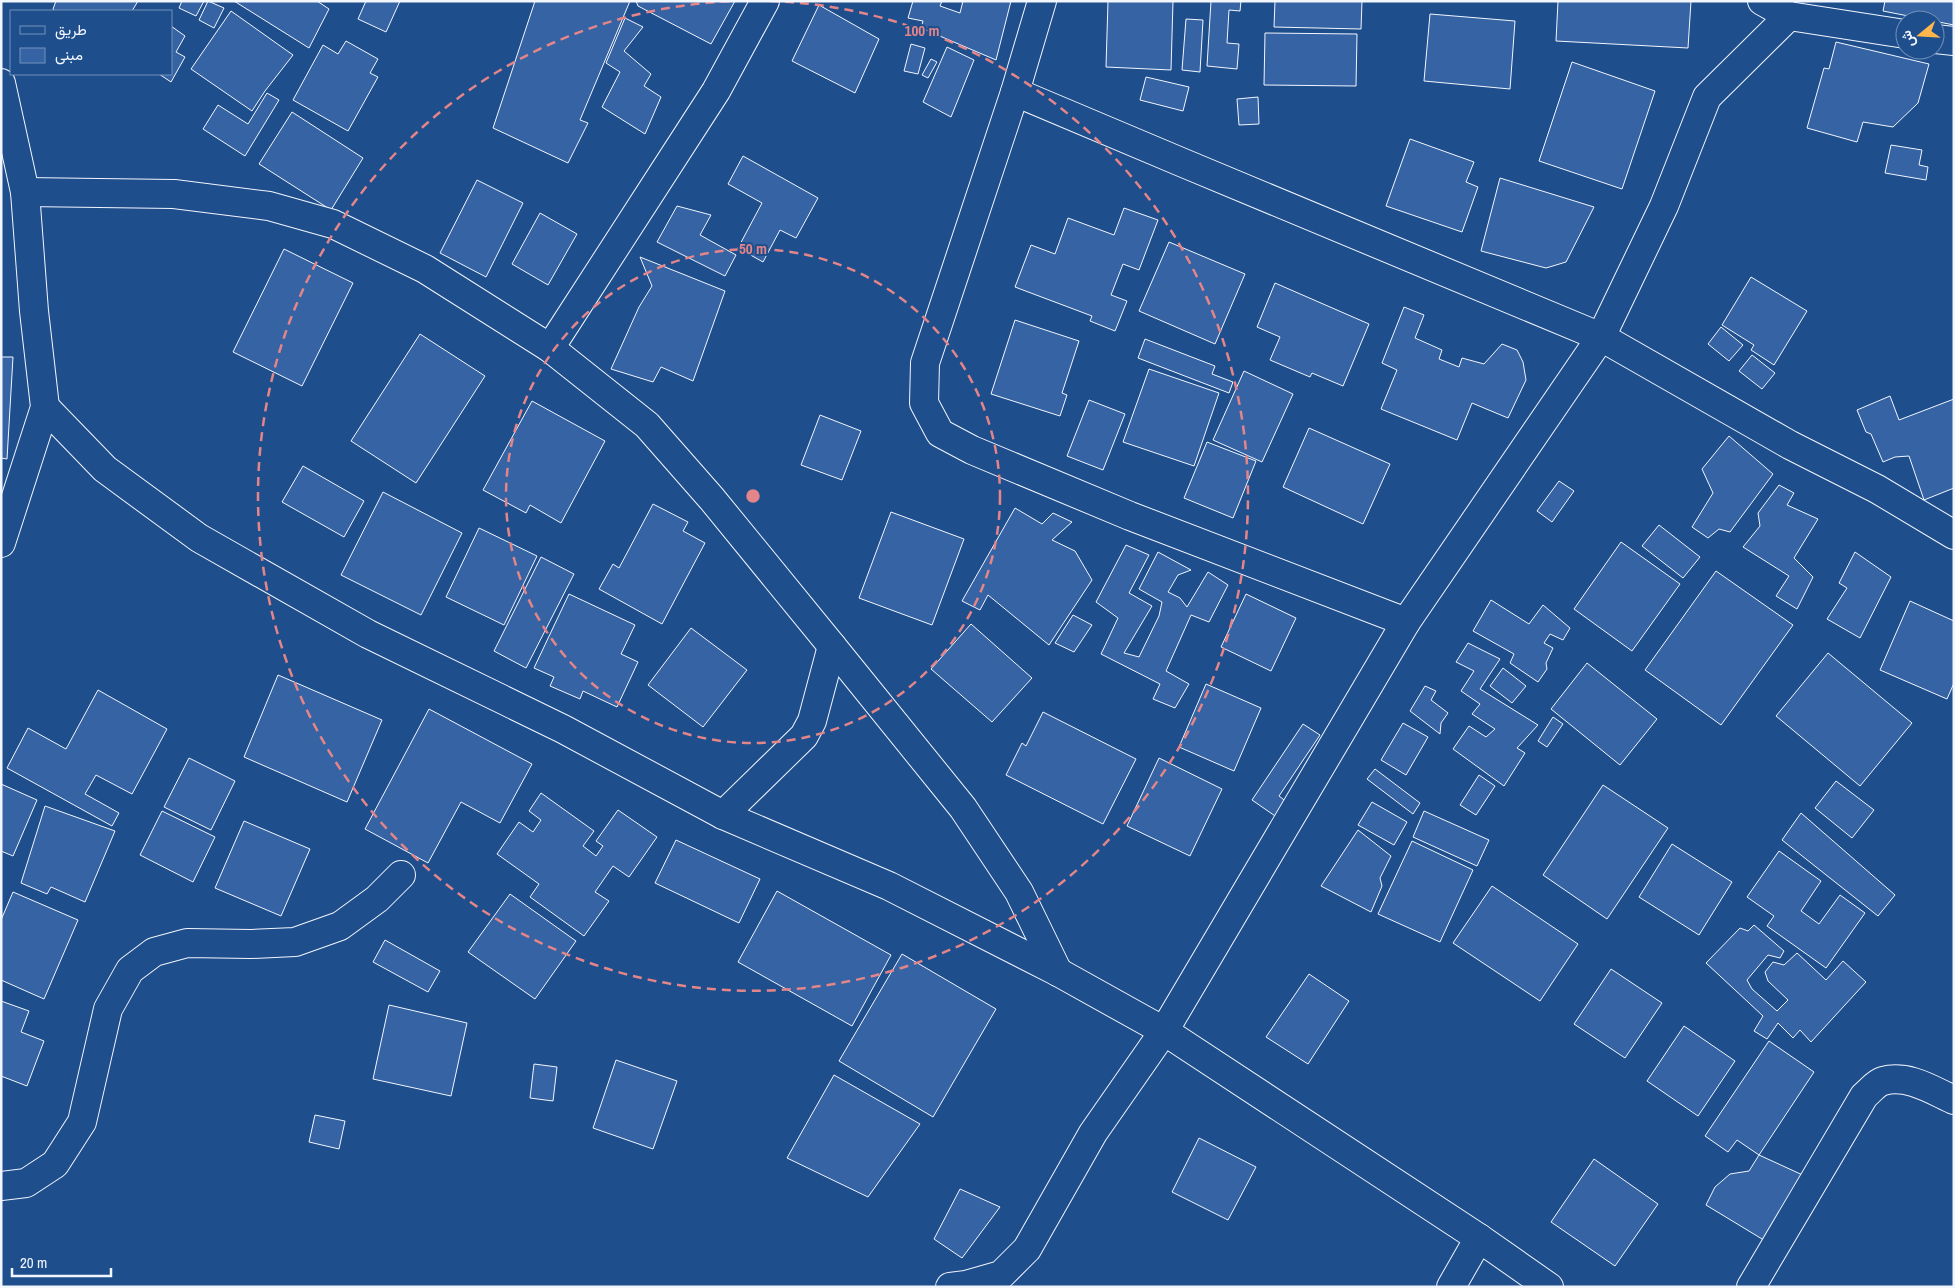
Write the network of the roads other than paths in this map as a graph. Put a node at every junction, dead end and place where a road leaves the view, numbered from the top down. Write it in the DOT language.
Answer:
graph roads {
  1 [pos="765,1"];
  2 [pos="1042,1"];
  3 [pos="1762,1"];
  4 [pos="1787,6"];
  5 [pos="1895,32"];
  6 [pos="1,83"];
  7 [pos="1015,92"];
  8 [pos="25,192"];
  9 [pos="1601,337"];
  10 [pos="550,348"];
  11 [pos="45,407"];
  12 [pos="1954,535"];
  13 [pos="1,543"];
  14 [pos="1406,622"];
  15 [pos="832,646"];
  16 [pos="723,815"];
  17 [pos="401,875"];
  18 [pos="1058,972"];
  19 [pos="1164,1032"];
  20 [pos="1954,1100"];
  21 [pos="1,1186"];
  22 [pos="1479,1238"];
  23 [pos="993,1281"];
  24 [pos="950,1287"];
  25 [pos="1451,1287"];
  26 [pos="1549,1287"];
  27 [pos="1751,1287"];
  1 -- 10 [label="street"];
  2 -- 7 [label="street"];
  3 -- 4 [label="street"];
  4 -- 5 [label="street"];
  4 -- 9 [label="street"];
  6 -- 8 [label="street"];
  7 -- 9 [label="street"];
  7 -- 14 [label="street"];
  8 -- 10 [label="street"];
  8 -- 11 [label="street"];
  9 -- 12 [label="street"];
  9 -- 14 [label="street"];
  10 -- 15 [label="street"];
  11 -- 13 [label="street"];
  11 -- 16 [label="street"];
  14 -- 19 [label="street"];
  15 -- 16 [label="street"];
  15 -- 18 [label="street"];
  16 -- 18 [label="street"];
  17 -- 21 [label="street"];
  18 -- 19 [label="street"];
  19 -- 22 [label="street"];
  19 -- 23 [label="street"];
  20 -- 27 [label="street"];
  22 -- 25 [label="street"];
  22 -- 26 [label="street"];
  23 -- 24 [label="street"];
}
